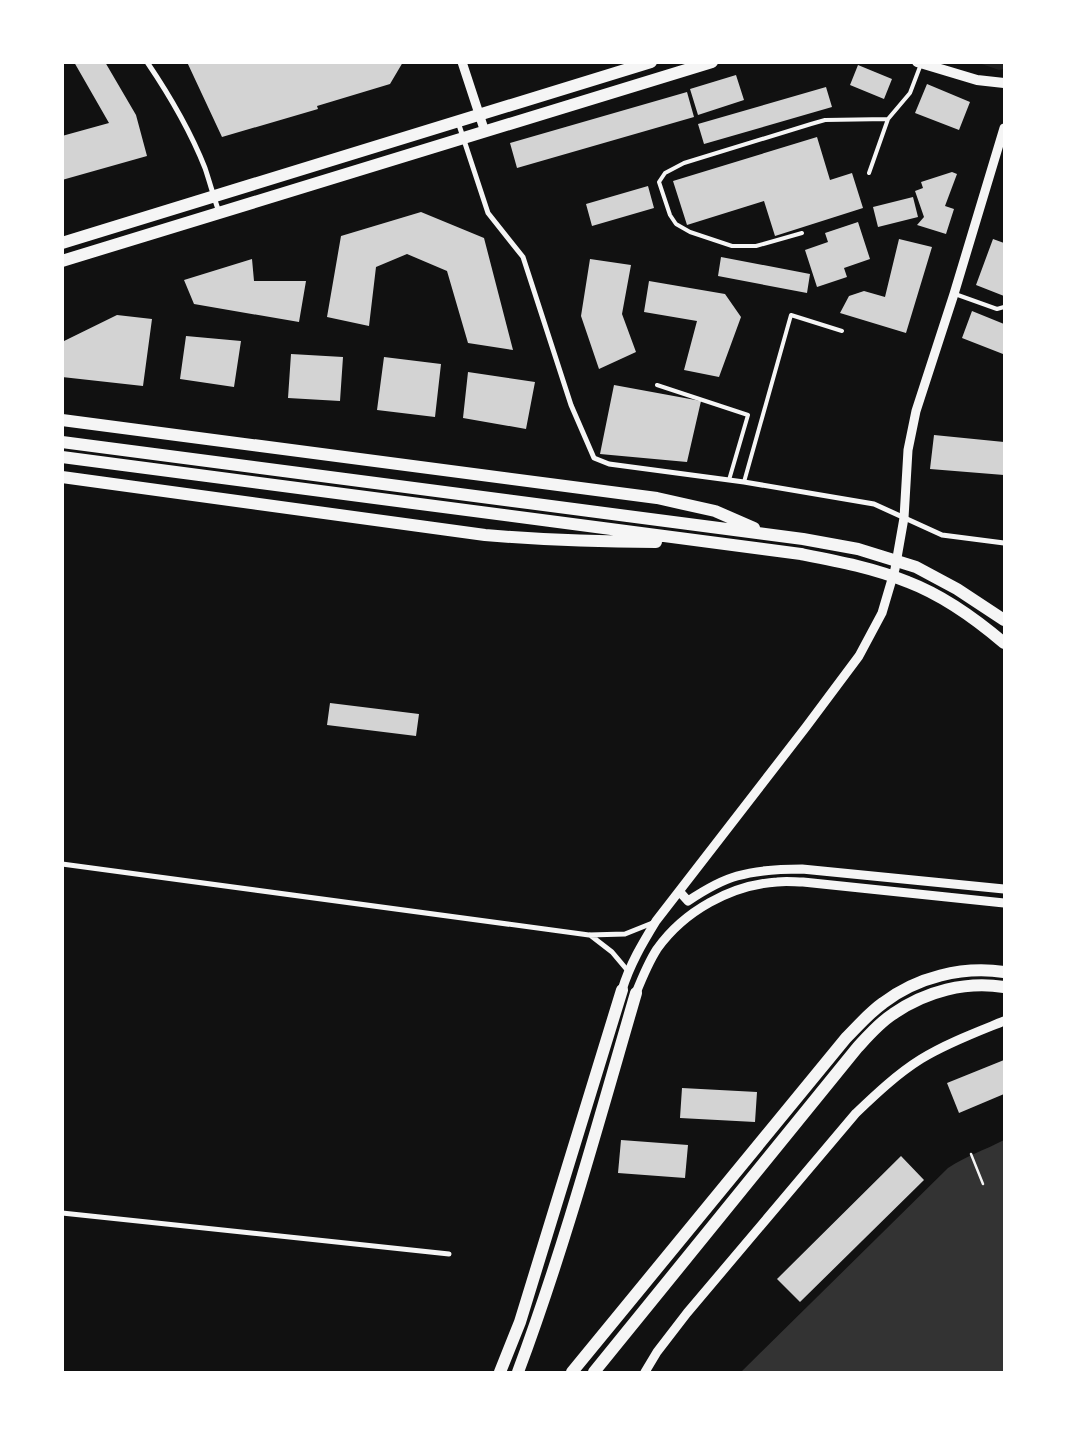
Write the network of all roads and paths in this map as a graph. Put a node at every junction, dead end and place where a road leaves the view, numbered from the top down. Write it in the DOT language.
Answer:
graph roads {
  1 [pos="147,62"];
  2 [pos="462,62"];
  3 [pos="651,62"];
  4 [pos="712,62"];
  5 [pos="919,63"];
  6 [pos="1004,83"];
  7 [pos="480,115"];
  8 [pos="888,119"];
  9 [pos="458,122"];
  10 [pos="1004,128"];
  11 [pos="485,132"];
  12 [pos="464,138"];
  13 [pos="869,174"];
  14 [pos="214,196"];
  15 [pos="219,213"];
  16 [pos="802,233"];
  17 [pos="62,243"];
  18 [pos="62,261"];
  19 [pos="954,294"];
  20 [pos="1004,308"];
  21 [pos="842,331"];
  22 [pos="657,384"];
  23 [pos="62,420"];
  24 [pos="62,442"];
  25 [pos="62,457"];
  26 [pos="62,477"];
  27 [pos="729,480"];
  28 [pos="744,482"];
  29 [pos="904,518"];
  30 [pos="770,534"];
  31 [pos="705,542"];
  32 [pos="1004,543"];
  33 [pos="1004,620"];
  34 [pos="1004,643"];
  35 [pos="62,864"];
  36 [pos="1004,889"];
  37 [pos="679,891"];
  38 [pos="688,900"];
  39 [pos="1004,902"];
  40 [pos="696,910"];
  41 [pos="656,921"];
  42 [pos="589,935"];
  43 [pos="628,971"];
  44 [pos="1004,972"];
  45 [pos="1004,987"];
  46 [pos="622,990"];
  47 [pos="636,993"];
  48 [pos="1004,1020"];
  49 [pos="970,1154"];
  50 [pos="983,1184"];
  51 [pos="62,1213"];
  52 [pos="449,1254"];
  53 [pos="500,1372"];
  54 [pos="518,1372"];
  55 [pos="572,1372"];
  56 [pos="594,1372"];
  57 [pos="645,1372"];
  1 -- 14 [label="street"];
  2 -- 7 [label="street"];
  3 -- 7 [label="main road"];
  4 -- 11 [label="main road"];
  5 -- 6 [label="main road"];
  5 -- 8 [label="lane"];
  7 -- 9 [label="main road"];
  7 -- 11 [label="street"];
  8 -- 13 [label="lane"];
  8 -- 16 [label="lane"];
  9 -- 12 [label="street"];
  9 -- 14 [label="main road"];
  10 -- 19 [label="street"];
  11 -- 12 [label="main road"];
  12 -- 15 [label="main road"];
  12 -- 27 [label="street"];
  14 -- 15 [label="street"];
  14 -- 17 [label="main road"];
  15 -- 18 [label="main road"];
  19 -- 20 [label="lane"];
  19 -- 29 [label="street"];
  21 -- 28 [label="lane"];
  22 -- 27 [label="lane"];
  23 -- 30 [label="main road"];
  24 -- 30 [label="main road"];
  25 -- 31 [label="main road"];
  26 -- 31 [label="main road"];
  27 -- 28 [label="street"];
  28 -- 29 [label="street"];
  29 -- 32 [label="street"];
  29 -- 37 [label="street"];
  30 -- 33 [label="main road"];
  31 -- 34 [label="main road"];
  35 -- 42 [label="street"];
  36 -- 38 [label="street"];
  37 -- 38 [label="street"];
  37 -- 41 [label="street"];
  38 -- 40 [label="street"];
  39 -- 40 [label="street"];
  40 -- 47 [label="street"];
  41 -- 42 [label="street"];
  41 -- 43 [label="street"];
  42 -- 43 [label="street"];
  43 -- 46 [label="street"];
  44 -- 55 [label="main road"];
  45 -- 56 [label="main road"];
  46 -- 53 [label="main road"];
  47 -- 54 [label="main road"];
  48 -- 57 [label="street"];
  49 -- 50 [label="path"];
  51 -- 52 [label="street"];
}
